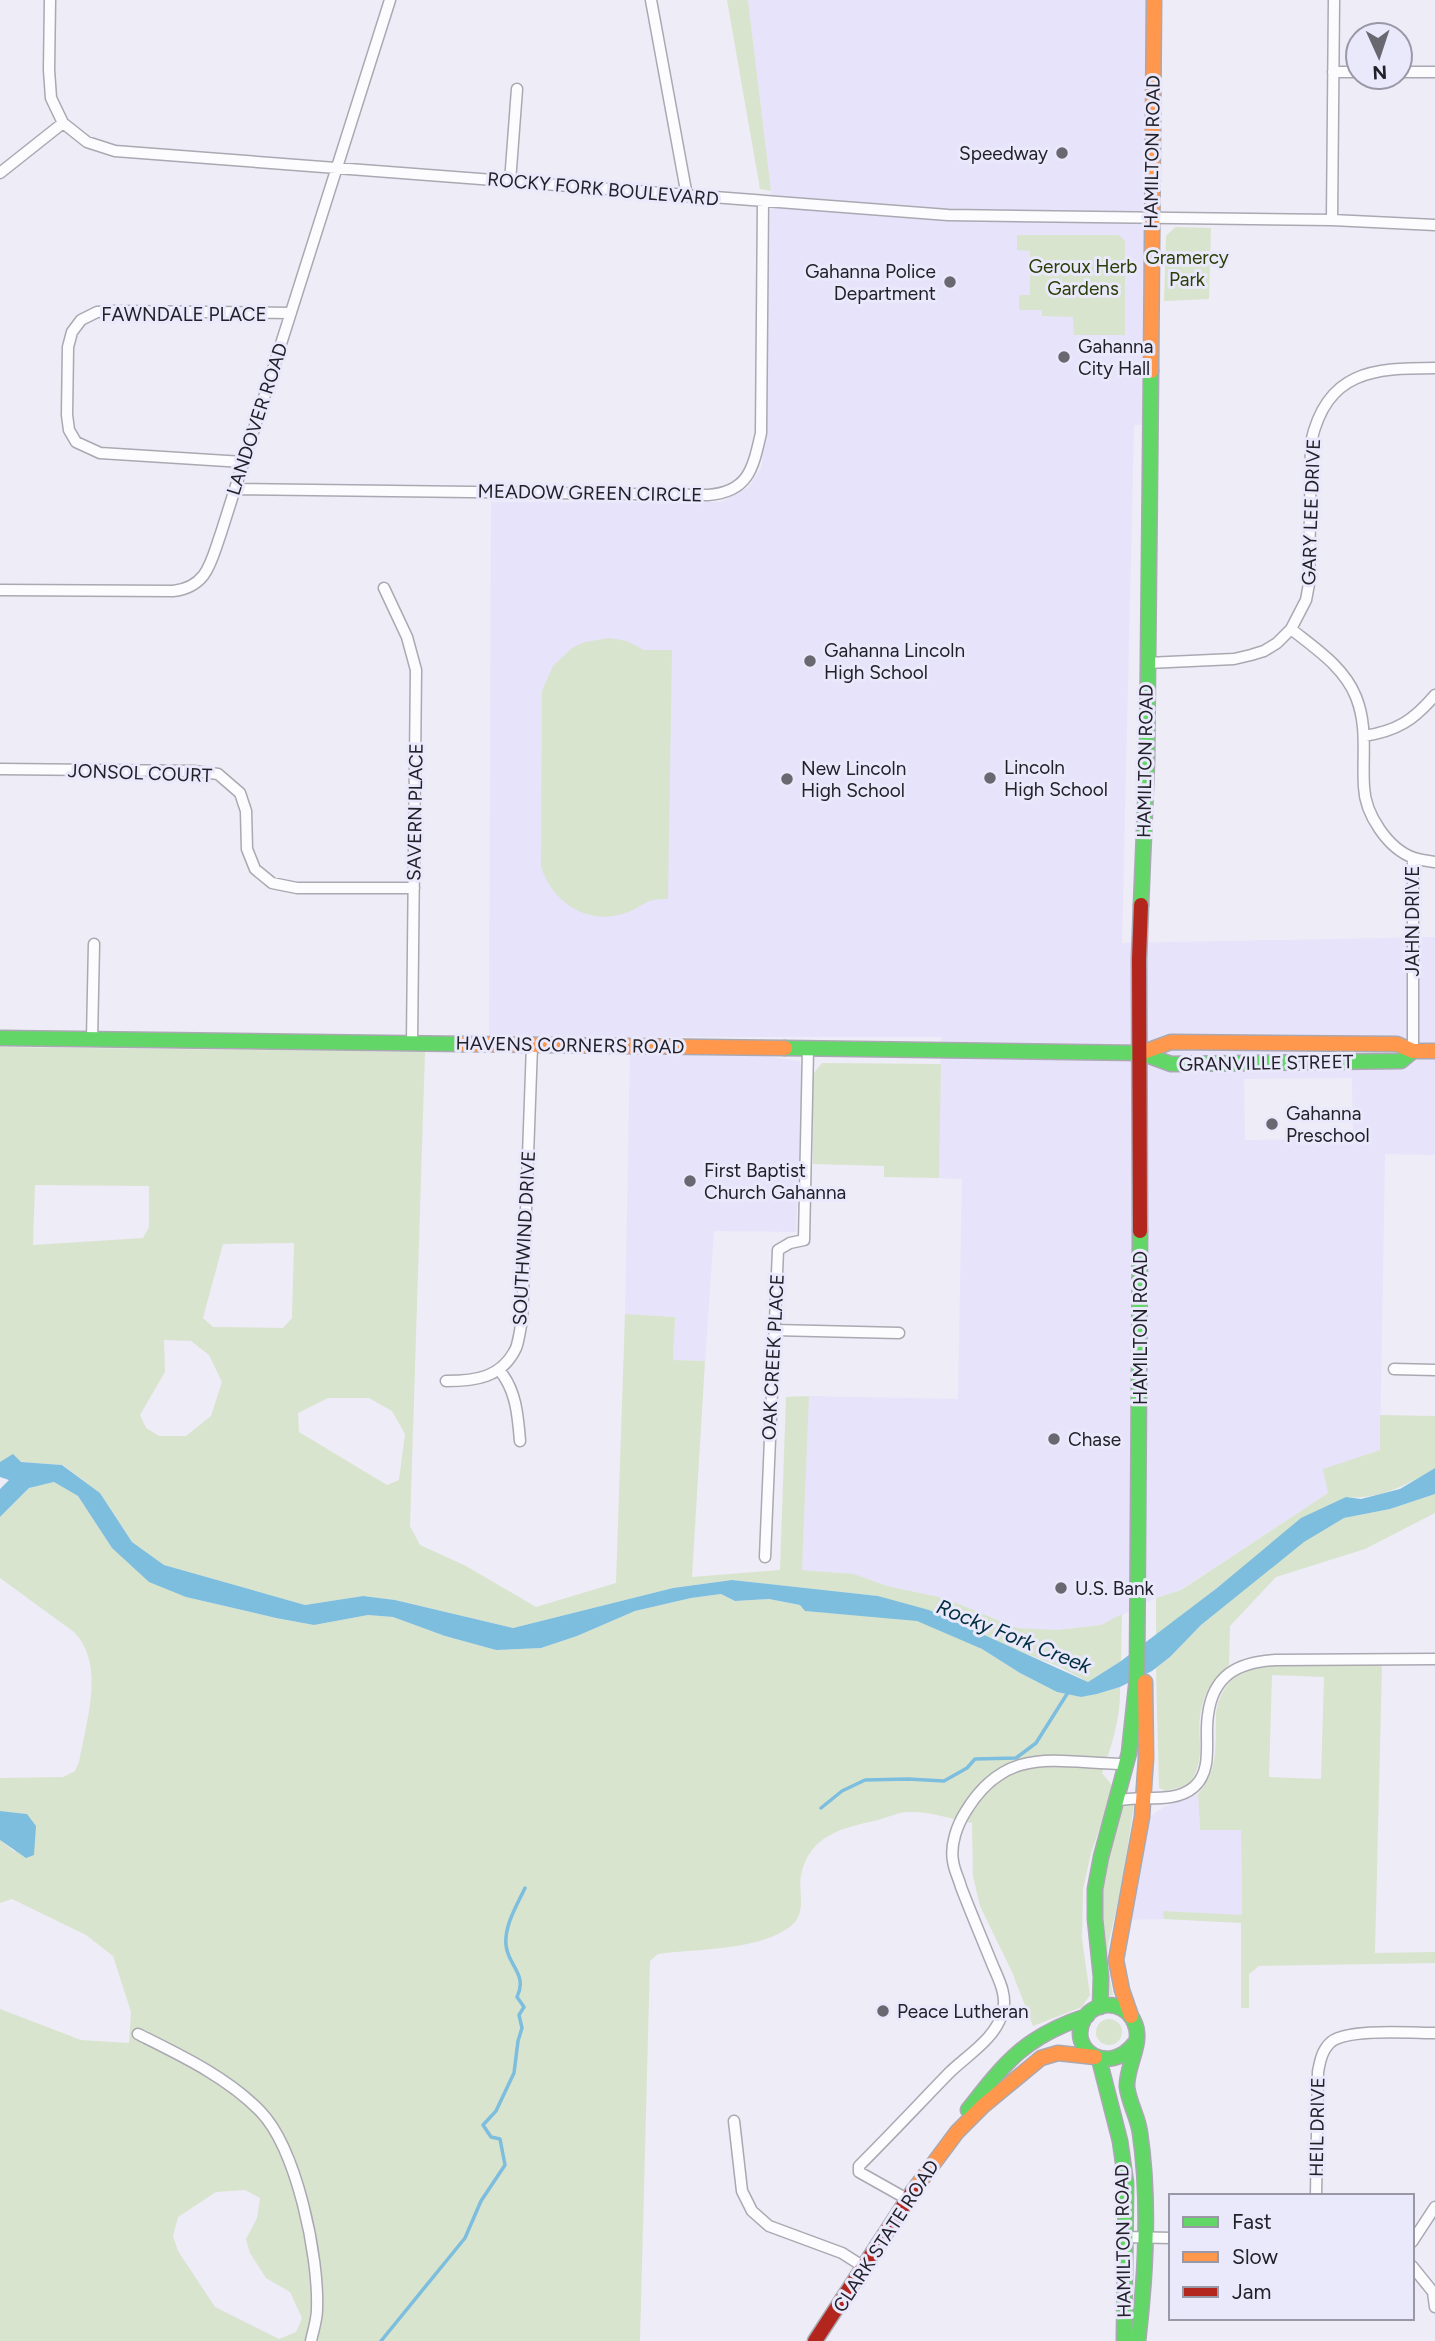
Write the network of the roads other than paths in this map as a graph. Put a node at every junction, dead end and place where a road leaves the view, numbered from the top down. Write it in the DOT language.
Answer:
graph roads {
  1 [pos="50,0"];
  2 [pos="390,0"];
  3 [pos="651,0"];
  4 [pos="1154,0"];
  5 [pos="1334,0"];
  6 [pos="1333,72"];
  7 [pos="1344,72"];
  8 [pos="1414,72"];
  9 [pos="1435,72"];
  10 [pos="517,89"];
  11 [pos="63,123"];
  12 [pos="337,169"];
  13 [pos="0,173"];
  14 [pos="510,181"];
  15 [pos="687,196"];
  16 [pos="763,202"];
  17 [pos="1151,217"];
  18 [pos="1332,220"];
  19 [pos="1435,225"];
  20 [pos="291,313"];
  21 [pos="1435,368"];
  22 [pos="243,463"];
  23 [pos="235,489"];
  24 [pos="384,588"];
  25 [pos="0,590"];
  26 [pos="1291,629"];
  27 [pos="1147,663"];
  28 [pos="1435,695"];
  29 [pos="1364,736"];
  30 [pos="0,769"];
  31 [pos="1413,858"];
  32 [pos="1435,862"];
  33 [pos="414,888"];
  34 [pos="94,944"];
  35 [pos="0,1038"];
  36 [pos="92,1039"];
  37 [pos="412,1043"];
  38 [pos="533,1045"];
  39 [pos="808,1049"];
  40 [pos="1413,1051"];
  41 [pos="1435,1051"];
  42 [pos="1140,1054"];
  43 [pos="774,1330"];
  44 [pos="899,1333"];
  45 [pos="1394,1369"];
  46 [pos="499,1370"];
  47 [pos="1435,1370"];
  48 [pos="446,1381"];
  49 [pos="520,1441"];
  50 [pos="765,1558"];
  51 [pos="1435,1659"];
  52 [pos="1140,1712"];
  53 [pos="1127,1764"];
  54 [pos="1143,1797"];
  55 [pos="1114,1807"];
  56 [pos="1092,2012"];
  57 [pos="1131,2016"];
  58 [pos="1435,2033"];
  59 [pos="138,2034"];
  60 [pos="1093,2055"];
  61 [pos="1126,2062"];
  62 [pos="734,2120"];
  63 [pos="957,2132"];
  64 [pos="1316,2194"];
  65 [pos="907,2199"];
  66 [pos="1435,2207"];
  67 [pos="1125,2237"];
  68 [pos="1144,2238"];
  69 [pos="1169,2238"];
  70 [pos="1414,2239"];
  71 [pos="864,2267"];
  72 [pos="1414,2268"];
  73 [pos="1435,2307"];
  74 [pos="311,2341"];
  75 [pos="815,2341"];
  76 [pos="1124,2341"];
  77 [pos="1138,2341"];
  1 -- 11 [label="street"];
  2 -- 12 [label="street, LANDOVER ROAD"];
  3 -- 15 [label="street"];
  4 -- 17 [label="main road, HAMILTON ROAD"];
  5 -- 6 [label="street"];
  6 -- 7 [label="street"];
  6 -- 18 [label="street"];
  8 -- 9 [label="street"];
  10 -- 14 [label="street"];
  11 -- 12 [label="street, ROCKY FORK BOULEVARD"];
  11 -- 13 [label="street"];
  12 -- 14 [label="street, ROCKY FORK BOULEVARD"];
  12 -- 20 [label="street, LANDOVER ROAD"];
  14 -- 15 [label="street, ROCKY FORK BOULEVARD"];
  15 -- 16 [label="street, ROCKY FORK BOULEVARD"];
  16 -- 17 [label="street, ROCKY FORK BOULEVARD"];
  16 -- 23 [label="street, MEADOW GREEN CIRCLE"];
  17 -- 18 [label="street, ROCKY FORK BOULEVARD"];
  17 -- 27 [label="main road, HAMILTON ROAD"];
  18 -- 19 [label="street, ROCKY FORK BOULEVARD"];
  20 -- 22 [label="street, LANDOVER ROAD"];
  20 -- 22 [label="street, FAWNDALE PLACE"];
  21 -- 26 [label="street, GARY LEE DRIVE"];
  22 -- 23 [label="street, LANDOVER ROAD"];
  23 -- 25 [label="street, LANDOVER ROAD"];
  24 -- 33 [label="street, SAVERN PLACE"];
  26 -- 27 [label="street, GARY LEE DRIVE"];
  26 -- 29 [label="street, JAHN DRIVE"];
  27 -- 42 [label="main road, HAMILTON ROAD"];
  28 -- 29 [label="street"];
  29 -- 31 [label="street, JAHN DRIVE"];
  30 -- 33 [label="street, JONSOL COURT"];
  31 -- 32 [label="street"];
  31 -- 40 [label="street, JAHN DRIVE"];
  33 -- 37 [label="street, SAVERN PLACE"];
  34 -- 36 [label="street"];
  35 -- 36 [label="main road, HAVENS CORNERS ROAD"];
  36 -- 37 [label="main road, HAVENS CORNERS ROAD"];
  37 -- 38 [label="main road, HAVENS CORNERS ROAD"];
  38 -- 39 [label="main road, HAVENS CORNERS ROAD"];
  38 -- 46 [label="street, SOUTHWIND DRIVE"];
  39 -- 42 [label="main road, HAVENS CORNERS ROAD"];
  39 -- 43 [label="street, OAK CREEK PLACE"];
  40 -- 41 [label="main road, GRANVILLE STREET"];
  40 -- 42 [label="main road, GRANVILLE STREET"];
  40 -- 42 [label="main road, GRANVILLE STREET"];
  42 -- 52 [label="main road, HAMILTON ROAD"];
  43 -- 44 [label="street"];
  43 -- 50 [label="street, OAK CREEK PLACE"];
  45 -- 47 [label="street"];
  46 -- 48 [label="street"];
  46 -- 49 [label="street"];
  51 -- 54 [label="street"];
  52 -- 53 [label="main road, HAMILTON ROAD"];
  52 -- 54 [label="main road, HAMILTON ROAD"];
  53 -- 55 [label="main road, HAMILTON ROAD"];
  53 -- 65 [label="street"];
  54 -- 55 [label="street"];
  54 -- 57 [label="main road, HAMILTON ROAD"];
  55 -- 56 [label="main road, HAMILTON ROAD"];
  56 -- 57 [label="main road"];
  56 -- 60 [label="main road"];
  56 -- 63 [label="main road, CLARK STATE ROAD"];
  57 -- 61 [label="main road"];
  58 -- 64 [label="street, HEIL DRIVE"];
  59 -- 74 [label="street"];
  60 -- 61 [label="main road"];
  60 -- 63 [label="main road, CLARK STATE ROAD"];
  60 -- 67 [label="main road, HAMILTON ROAD"];
  61 -- 68 [label="main road, HAMILTON ROAD"];
  62 -- 71 [label="street"];
  63 -- 65 [label="main road, CLARK STATE ROAD"];
  65 -- 71 [label="main road, CLARK STATE ROAD"];
  66 -- 70 [label="street"];
  67 -- 68 [label="street"];
  67 -- 76 [label="main road, HAMILTON ROAD"];
  68 -- 69 [label="street"];
  68 -- 77 [label="main road, HAMILTON ROAD"];
  71 -- 75 [label="main road, CLARK STATE ROAD"];
  72 -- 73 [label="street"];
}
